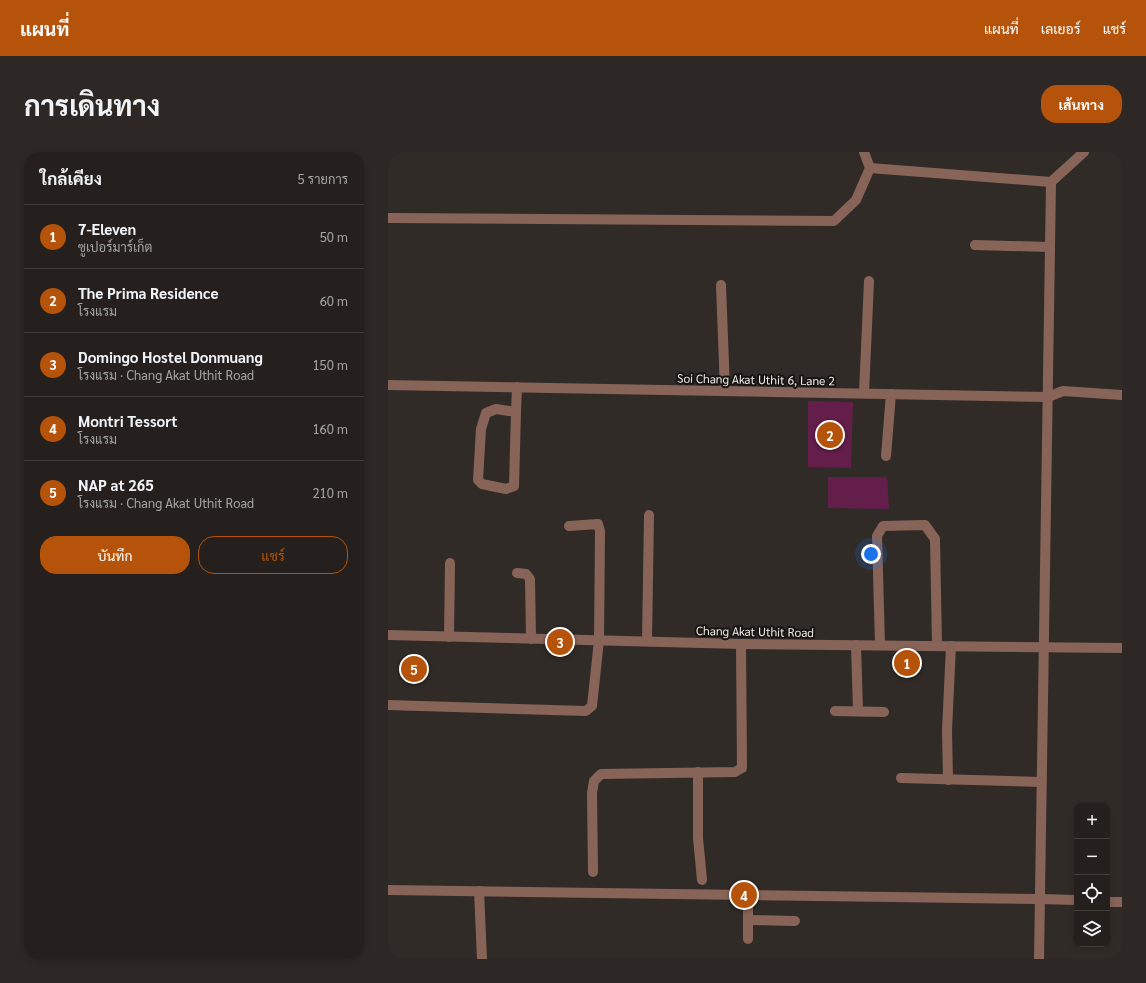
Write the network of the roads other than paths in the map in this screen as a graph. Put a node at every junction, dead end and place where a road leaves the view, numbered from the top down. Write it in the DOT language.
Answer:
graph roads {
  1 [pos="864,152"];
  2 [pos="1084,152"];
  3 [pos="870,168"];
  4 [pos="1051,182"];
  5 [pos="388,218"];
  6 [pos="975,245"];
  7 [pos="1050,247"];
  8 [pos="869,281"];
  9 [pos="721,285"];
  10 [pos="388,385"];
  11 [pos="517,387"];
  12 [pos="725,391"];
  13 [pos="864,393"];
  14 [pos="891,394"];
  15 [pos="1122,395"];
  16 [pos="1048,397"];
  17 [pos="516,412"];
  18 [pos="886,456"];
  19 [pos="649,515"];
  20 [pos="569,526"];
  21 [pos="450,563"];
  22 [pos="517,574"];
  23 [pos="388,635"];
  24 [pos="450,637"];
  25 [pos="531,639"];
  26 [pos="599,640"];
  27 [pos="648,642"];
  28 [pos="741,644"];
  29 [pos="856,645"];
  30 [pos="880,645"];
  31 [pos="937,645"];
  32 [pos="951,646"];
  33 [pos="1045,646"];
  34 [pos="1122,648"];
  35 [pos="388,705"];
  36 [pos="858,710"];
  37 [pos="835,711"];
  38 [pos="884,712"];
  39 [pos="698,772"];
  40 [pos="901,778"];
  41 [pos="948,780"];
  42 [pos="1041,782"];
  43 [pos="593,872"];
  44 [pos="702,880"];
  45 [pos="388,890"];
  46 [pos="479,891"];
  47 [pos="748,895"];
  48 [pos="1039,898"];
  49 [pos="1074,900"];
  50 [pos="1110,902"];
  51 [pos="1122,902"];
  52 [pos="748,920"];
  53 [pos="794,921"];
  54 [pos="748,939"];
  55 [pos="482,959"];
  56 [pos="1039,959"];
  1 -- 3 [label="street"];
  2 -- 4 [label="street"];
  3 -- 4 [label="street"];
  3 -- 5 [label="street"];
  4 -- 7 [label="street"];
  6 -- 7 [label="street"];
  7 -- 16 [label="street"];
  8 -- 13 [label="street"];
  9 -- 12 [label="street"];
  10 -- 11 [label="street, Soi Chang Akat Uthit 6, Lane 2"];
  11 -- 12 [label="street, Soi Chang Akat Uthit 6, Lane 2"];
  11 -- 17 [label="street"];
  12 -- 13 [label="street, Soi Chang Akat Uthit 6, Lane 2"];
  13 -- 14 [label="street, Soi Chang Akat Uthit 6, Lane 2"];
  14 -- 16 [label="street, Soi Chang Akat Uthit 6, Lane 2"];
  14 -- 18 [label="street"];
  15 -- 16 [label="street, Soi Chang Akat Uthit 6, Lane 2"];
  16 -- 33 [label="street"];
  17 -- 17 [label="street"];
  19 -- 27 [label="street"];
  20 -- 26 [label="street"];
  21 -- 24 [label="street"];
  22 -- 25 [label="street"];
  23 -- 24 [label="street, Chang Akat Uthit Road"];
  24 -- 25 [label="street, Chang Akat Uthit Road"];
  25 -- 26 [label="street, Chang Akat Uthit Road"];
  26 -- 27 [label="street, Chang Akat Uthit Road"];
  26 -- 35 [label="street"];
  27 -- 28 [label="street, Chang Akat Uthit Road"];
  28 -- 29 [label="street, Chang Akat Uthit Road"];
  28 -- 39 [label="street"];
  29 -- 30 [label="street, Chang Akat Uthit Road"];
  29 -- 36 [label="street"];
  30 -- 31 [label="street, Chang Akat Uthit Road"];
  30 -- 31 [label="street"];
  31 -- 32 [label="street, Chang Akat Uthit Road"];
  32 -- 33 [label="street, Chang Akat Uthit Road"];
  32 -- 41 [label="street"];
  33 -- 34 [label="street, Chang Akat Uthit Road"];
  33 -- 42 [label="street"];
  36 -- 37 [label="street"];
  36 -- 38 [label="street"];
  39 -- 43 [label="street"];
  39 -- 44 [label="street"];
  40 -- 41 [label="street"];
  41 -- 42 [label="street"];
  42 -- 48 [label="street"];
  45 -- 46 [label="street"];
  46 -- 47 [label="street"];
  46 -- 55 [label="street"];
  47 -- 48 [label="street"];
  47 -- 52 [label="street"];
  48 -- 49 [label="street"];
  48 -- 56 [label="street"];
  50 -- 51 [label="street"];
  52 -- 53 [label="street"];
  52 -- 54 [label="street"];
}
